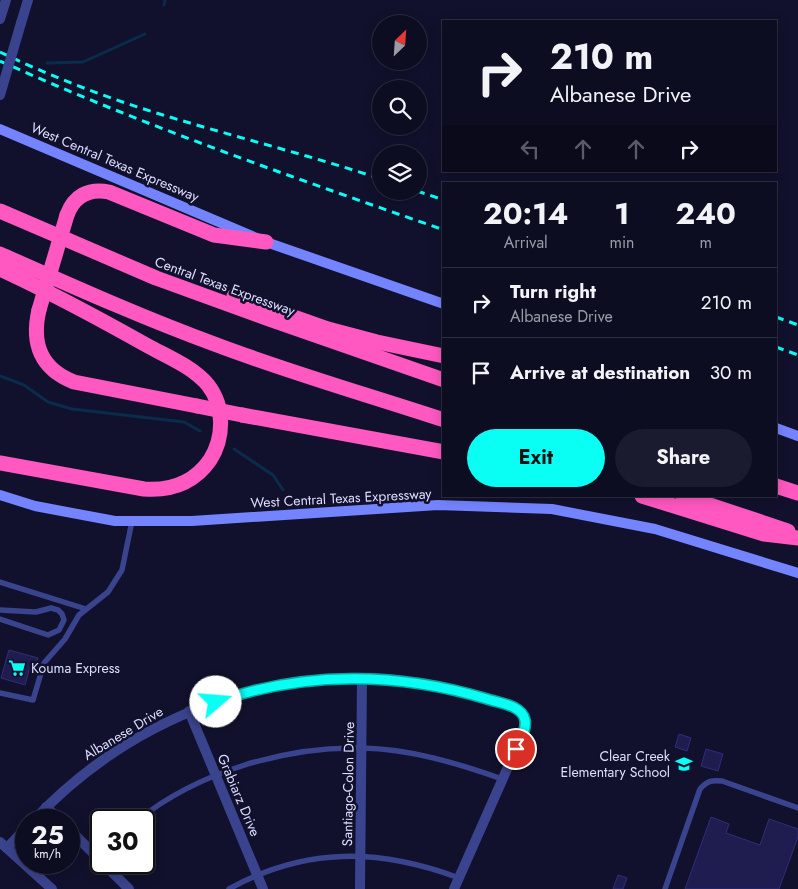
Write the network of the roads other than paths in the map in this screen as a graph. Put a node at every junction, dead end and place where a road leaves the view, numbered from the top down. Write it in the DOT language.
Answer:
graph roads {
  1 [pos="6,0"];
  2 [pos="28,0"];
  3 [pos="0,18"];
  4 [pos="0,95"];
  5 [pos="0,129"];
  6 [pos="0,211"];
  7 [pos="266,242"];
  8 [pos="0,254"];
  9 [pos="0,269"];
  10 [pos="156,278"];
  11 [pos="442,303"];
  12 [pos="442,356"];
  13 [pos="442,379"];
  14 [pos="442,419"];
  15 [pos="777,428"];
  16 [pos="798,436"];
  17 [pos="442,452"];
  18 [pos="0,464"];
  19 [pos="777,486"];
  20 [pos="798,493"];
  21 [pos="0,495"];
  22 [pos="645,497"];
  23 [pos="686,497"];
  24 [pos="132,521"];
  25 [pos="798,534"];
  26 [pos="798,538"];
  27 [pos="798,573"];
  28 [pos="0,582"];
  29 [pos="86,609"];
  30 [pos="0,610"];
  31 [pos="0,619"];
  32 [pos="362,679"];
  33 [pos="0,693"];
  34 [pos="189,711"];
  35 [pos="362,748"];
  36 [pos="216,775"];
  37 [pos="502,779"];
  38 [pos="46,807"];
  39 [pos="798,808"];
  40 [pos="155,809"];
  41 [pos="15,836"];
  42 [pos="80,839"];
  43 [pos="4,845"];
  44 [pos="90,848"];
  45 [pos="361,857"];
  46 [pos="115,874"];
  47 [pos="257,875"];
  48 [pos="459,878"];
  49 [pos="52,889"];
  50 [pos="129,889"];
  51 [pos="229,889"];
  52 [pos="263,889"];
  53 [pos="360,889"];
  54 [pos="454,889"];
  55 [pos="665,889"];
  1 -- 3 [label="street"];
  2 -- 4 [label="street, bridge"];
  5 -- 7 [label="main road, West Central Texas Expressway"];
  6 -- 10 [label="highway, Central Texas Expressway"];
  7 -- 11 [label="main road, West Central Texas Expressway"];
  7 -- 17 [label="highway, bridge"];
  8 -- 14 [label="highway"];
  9 -- 18 [label="highway"];
  10 -- 12 [label="highway"];
  10 -- 13 [label="highway, Central Texas Expressway"];
  15 -- 16 [label="main road"];
  19 -- 20 [label="highway"];
  21 -- 24 [label="main road, West Central Texas Expressway"];
  22 -- 26 [label="highway"];
  23 -- 25 [label="highway"];
  24 -- 27 [label="main road, West Central Texas Expressway"];
  24 -- 29 [label="lane"];
  28 -- 29 [label="lane"];
  29 -- 33 [label="lane"];
  30 -- 31 [label="lane"];
  32 -- 34 [label="street, Albanese Drive"];
  32 -- 35 [label="street, Santiago-Colon Drive"];
  32 -- 37 [label="street, Albanese Drive"];
  34 -- 36 [label="street, Grabiarz Drive"];
  34 -- 38 [label="street, Albanese Drive"];
  35 -- 36 [label="lane"];
  35 -- 37 [label="lane"];
  35 -- 45 [label="street, Santiago-Colon Drive"];
  36 -- 40 [label="lane"];
  36 -- 47 [label="street, Grabiarz Drive"];
  37 -- 48 [label="street, Albanese Drive"];
  39 -- 55 [label="lane"];
  41 -- 43 [label="street"];
  42 -- 44 [label="street"];
  43 -- 49 [label="street"];
  45 -- 47 [label="lane"];
  45 -- 48 [label="lane"];
  45 -- 53 [label="street, Santiago-Colon Drive"];
  46 -- 50 [label="street"];
  47 -- 51 [label="lane"];
  47 -- 52 [label="street, Grabiarz Drive"];
  48 -- 54 [label="street, Albanese Drive"];
}
